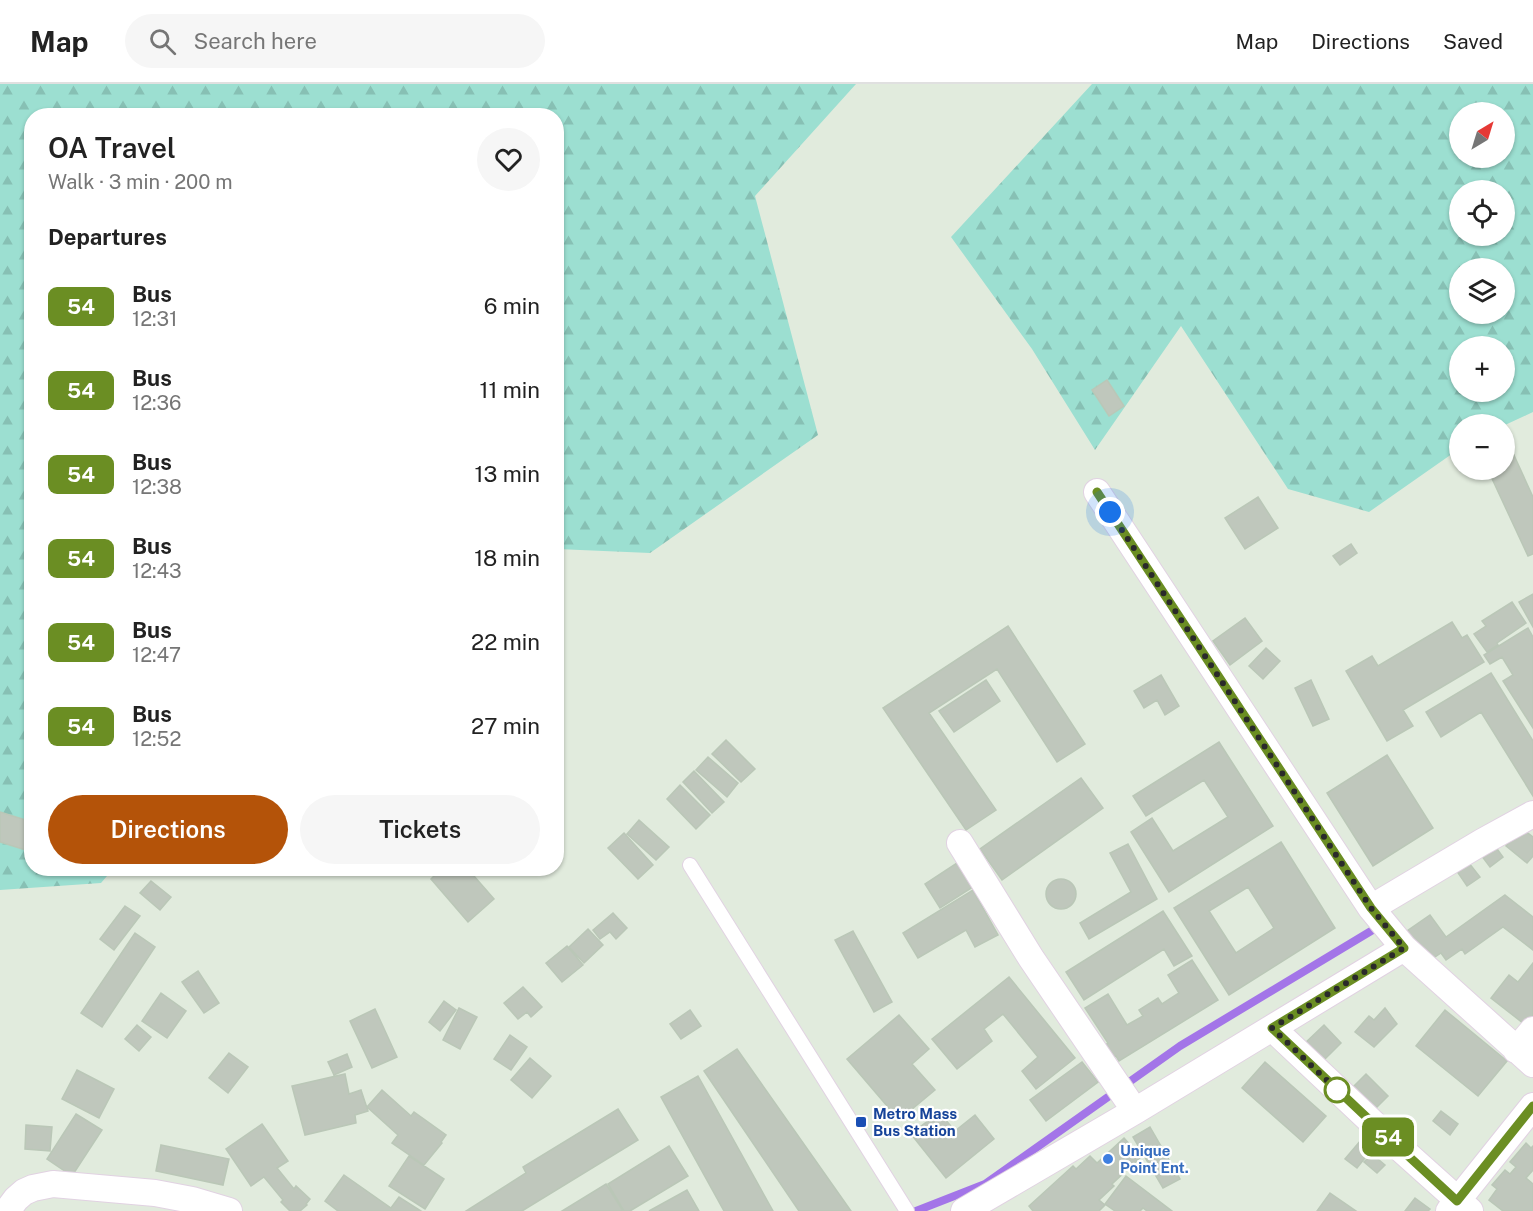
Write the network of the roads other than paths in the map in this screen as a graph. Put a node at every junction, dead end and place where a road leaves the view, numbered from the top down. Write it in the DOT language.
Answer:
graph roads {
  1 [pos="1097,492"];
  2 [pos="1533,814"];
  3 [pos="960,843"];
  4 [pos="690,865"];
  5 [pos="1371,908"];
  6 [pos="1404,948"];
  7 [pos="1272,1028"];
  8 [pos="1533,1030"];
  9 [pos="1524,1057"];
  10 [pos="1533,1106"];
  11 [pos="1135,1111"];
  12 [pos="981,1207"];
  13 [pos="1459,1208"];
  14 [pos="7,1211"];
  15 [pos="229,1211"];
  16 [pos="907,1211"];
  1 -- 5 [label="street"];
  2 -- 5 [label="street"];
  3 -- 11 [label="street"];
  4 -- 16 [label="lane"];
  5 -- 6 [label="street"];
  6 -- 7 [label="street"];
  6 -- 9 [label="street"];
  7 -- 11 [label="street"];
  7 -- 13 [label="street"];
  8 -- 9 [label="street"];
  10 -- 13 [label="street"];
  11 -- 12 [label="street"];
  14 -- 15 [label="street"];
}
